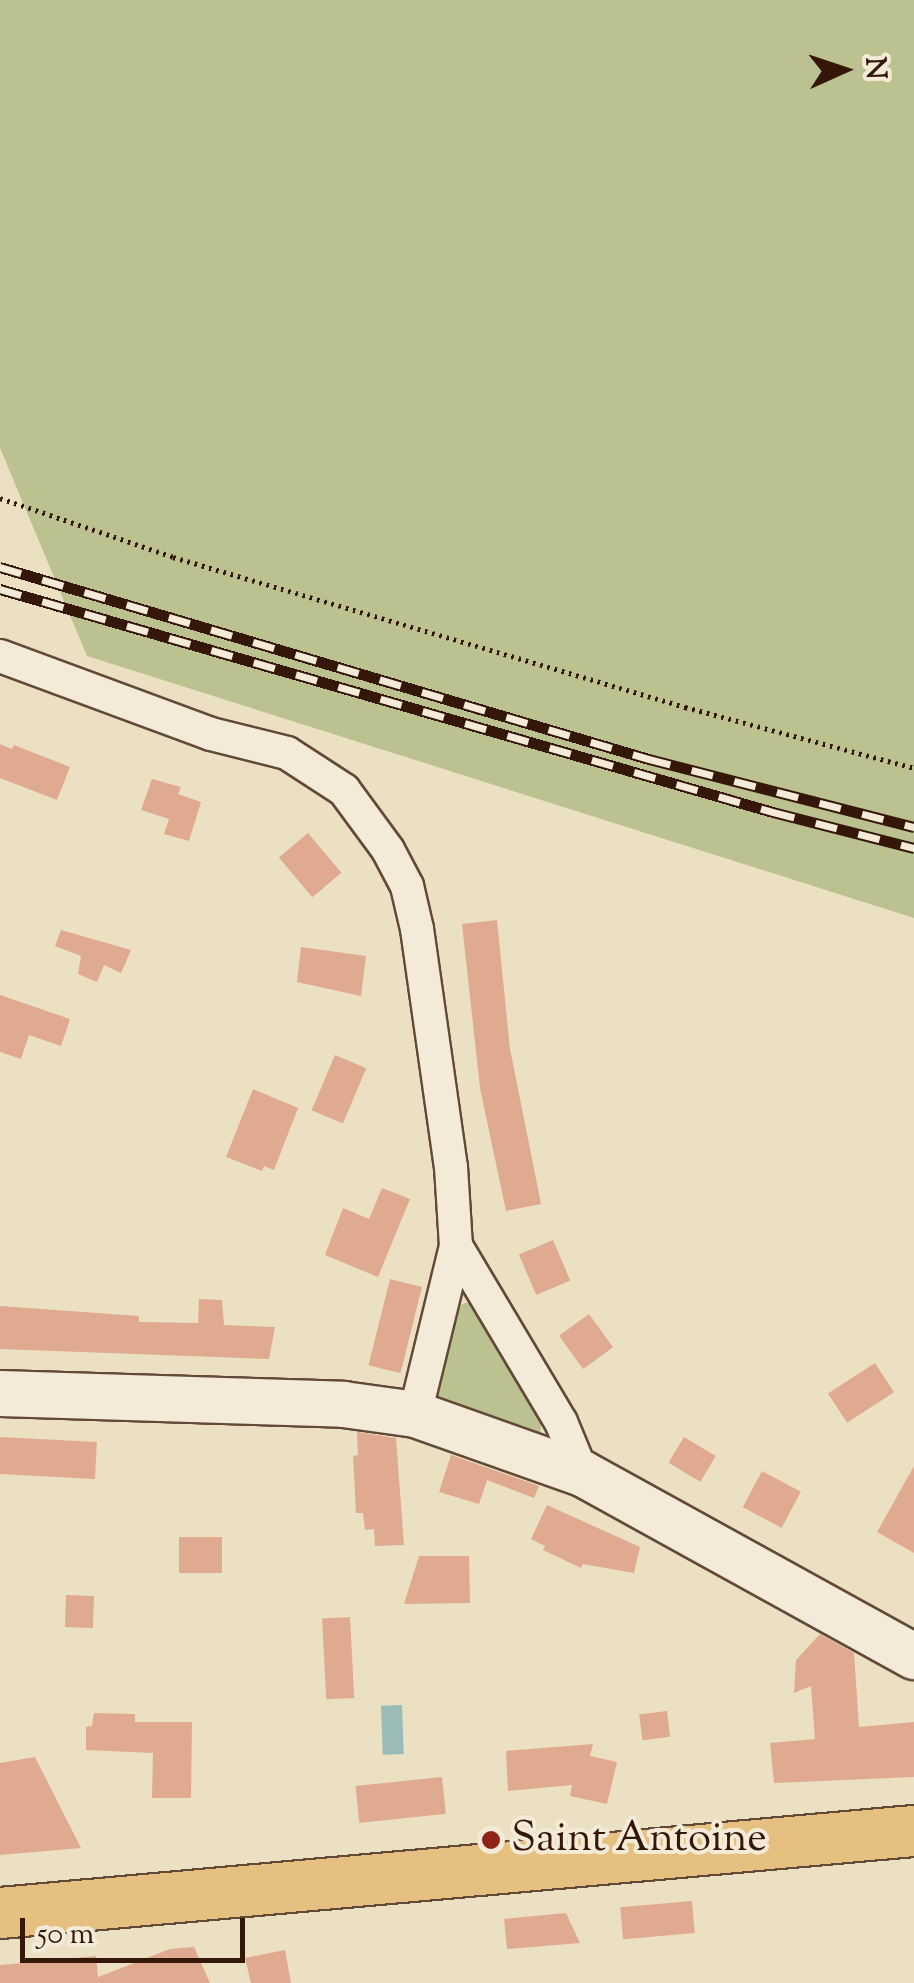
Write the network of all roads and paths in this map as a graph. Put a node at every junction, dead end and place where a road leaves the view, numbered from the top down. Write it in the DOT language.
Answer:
graph roads {
  1 [pos="0,498"];
  2 [pos="0,656"];
  3 [pos="914,768"];
  4 [pos="456,1246"];
  5 [pos="0,1393"];
  6 [pos="415,1414"];
  7 [pos="582,1473"];
  8 [pos="914,1656"];
  9 [pos="914,1831"];
  10 [pos="0,1913"];
  1 -- 3 [label="path"];
  2 -- 4 [label="street"];
  4 -- 6 [label="street"];
  4 -- 7 [label="street"];
  5 -- 6 [label="street"];
  6 -- 7 [label="street"];
  7 -- 8 [label="street"];
  9 -- 10 [label="main road"];
}
